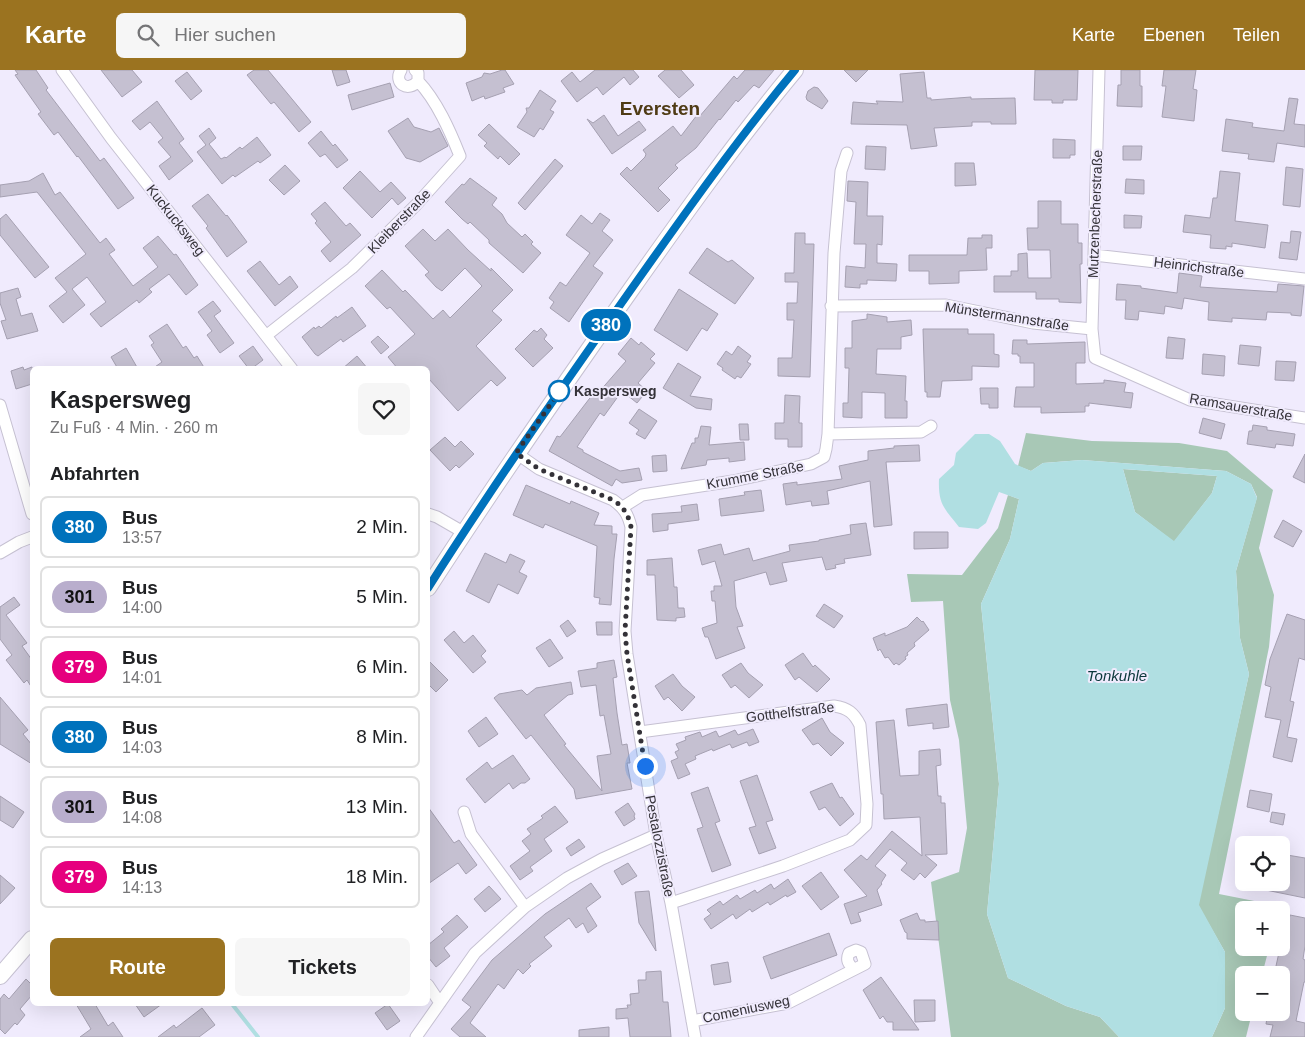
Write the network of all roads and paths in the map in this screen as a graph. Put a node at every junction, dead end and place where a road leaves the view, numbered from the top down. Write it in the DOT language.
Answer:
graph roads {
  1 [pos="62,70"];
  2 [pos="401,70"];
  3 [pos="795,70"];
  4 [pos="1099,70"];
  5 [pos="416,76"];
  6 [pos="847,152"];
  7 [pos="1094,255"];
  8 [pos="1305,279"];
  9 [pos="831,306"];
  10 [pos="1092,329"];
  11 [pos="267,335"];
  12 [pos="1095,358"];
  13 [pos="290,366"];
  14 [pos="0,405"];
  15 [pos="1305,418"];
  16 [pos="926,429"];
  17 [pos="828,434"];
  18 [pos="516,453"];
  19 [pos="30,507"];
  20 [pos="623,507"];
  21 [pos="430,515"];
  22 [pos="463,532"];
  23 [pos="30,538"];
  24 [pos="0,553"];
  25 [pos="430,585"];
  26 [pos="640,732"];
  27 [pos="464,812"];
  28 [pos="656,835"];
  29 [pos="671,903"];
  30 [pos="525,907"];
  31 [pos="30,941"];
  32 [pos="853,969"];
  33 [pos="0,976"];
  34 [pos="430,988"];
  35 [pos="440,1002"];
  36 [pos="692,1021"];
  37 [pos="416,1037"];
  38 [pos="695,1037"];
  1 -- 11 [label="street, Kuckucksweg"];
  2 -- 5 [label="street, Kleiberstraße"];
  3 -- 18 [label="main road"];
  4 -- 7 [label="street, Mutzenbecherstraße"];
  5 -- 11 [label="street, Kleiberstraße"];
  6 -- 9 [label="street, Krumme Straße"];
  7 -- 8 [label="street, Heinrichstraße"];
  7 -- 10 [label="street, Mutzenbecherstraße"];
  9 -- 10 [label="street, Münstermannstraße"];
  9 -- 17 [label="street, Krumme Straße"];
  10 -- 12 [label="street, Mutzenbecherstraße"];
  11 -- 13 [label="street, Kuckucksweg"];
  12 -- 15 [label="street, Ramsauerstraße"];
  14 -- 19 [label="street"];
  16 -- 17 [label="street"];
  17 -- 20 [label="street, Krumme Straße"];
  18 -- 20 [label="street"];
  18 -- 22 [label="main road"];
  20 -- 26 [label="street, Pestalozzistraße"];
  21 -- 22 [label="street"];
  22 -- 25 [label="main road"];
  23 -- 24 [label="street"];
  26 -- 28 [label="street, Pestalozzistraße"];
  26 -- 29 [label="street, Gotthelfstraße"];
  27 -- 30 [label="street"];
  28 -- 29 [label="street, Pestalozzistraße"];
  28 -- 30 [label="street"];
  29 -- 36 [label="street, Pestalozzistraße"];
  30 -- 35 [label="street"];
  31 -- 33 [label="main road"];
  32 -- 36 [label="street, Comeniusweg"];
  34 -- 35 [label="street"];
  35 -- 37 [label="street"];
  36 -- 38 [label="street, Pestalozzistraße"];
}
